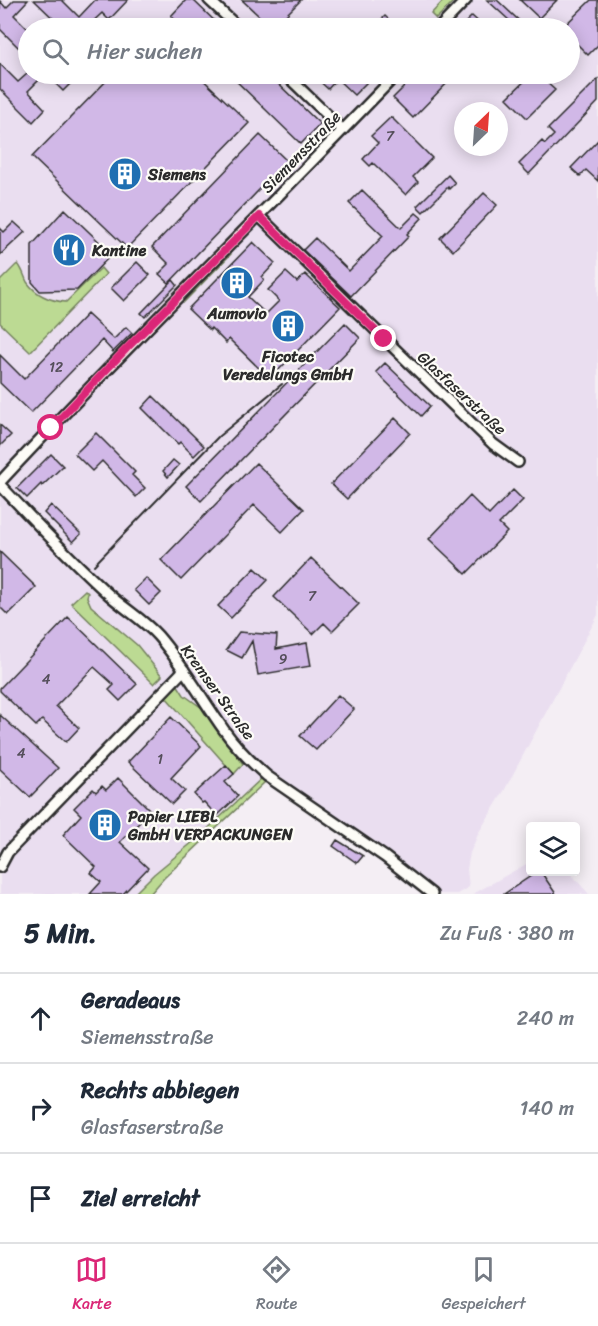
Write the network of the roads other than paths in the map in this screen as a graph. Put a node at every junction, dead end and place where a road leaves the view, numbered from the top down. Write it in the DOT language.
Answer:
graph roads {
  1 [pos="209,0"];
  2 [pos="466,0"];
  3 [pos="228,18"];
  4 [pos="449,18"];
  5 [pos="295,84"];
  6 [pos="387,84"];
  7 [pos="343,130"];
  8 [pos="259,216"];
  9 [pos="518,462"];
  10 [pos="0,484"];
  11 [pos="184,670"];
  12 [pos="0,867"];
  13 [pos="432,894"];
  1 -- 3 [label="street"];
  2 -- 4 [label="street"];
  5 -- 7 [label="street"];
  6 -- 7 [label="street, Siemensstraße"];
  7 -- 8 [label="street, Siemensstraße"];
  8 -- 9 [label="street, Glasfaserstraße"];
  8 -- 10 [label="street, Siemensstraße"];
  10 -- 11 [label="street, Kremser Straße"];
  11 -- 12 [label="street"];
  11 -- 13 [label="street, Kremser Straße"];
}
